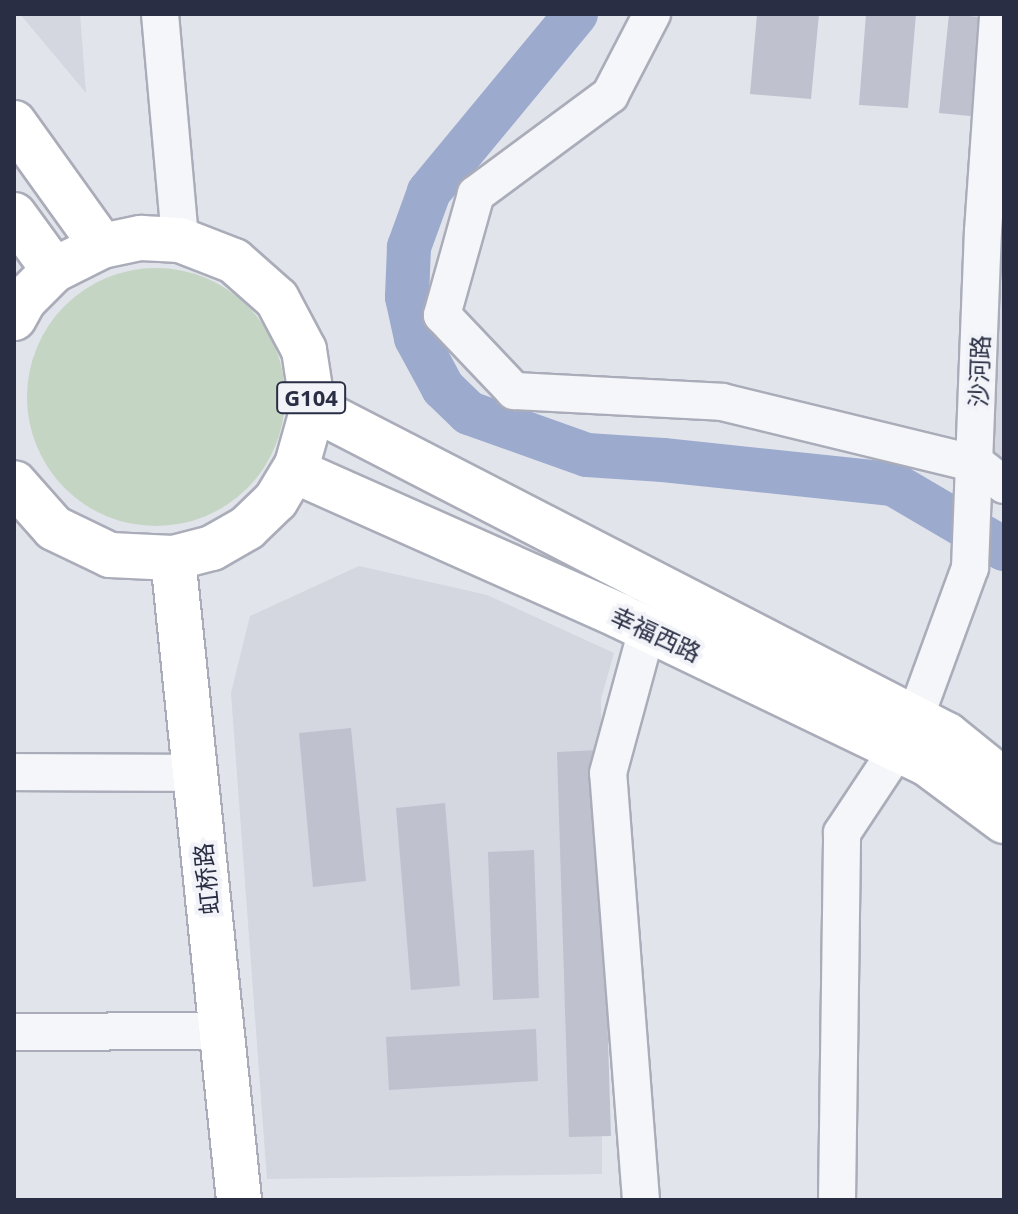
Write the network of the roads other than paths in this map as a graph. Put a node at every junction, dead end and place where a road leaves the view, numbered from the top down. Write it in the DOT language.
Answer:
graph roads {
  1 [pos="160,14"];
  2 [pos="652,14"];
  3 [pos="998,14"];
  4 [pos="14,123"];
  5 [pos="14,215"];
  6 [pos="180,240"];
  7 [pos="102,246"];
  8 [pos="54,270"];
  9 [pos="14,318"];
  10 [pos="313,408"];
  11 [pos="297,465"];
  12 [pos="985,480"];
  13 [pos="14,483"];
  14 [pos="173,558"];
  15 [pos="647,629"];
  16 [pos="906,734"];
  17 [pos="14,772"];
  18 [pos="196,773"];
  19 [pos="1004,781"];
  20 [pos="1004,821"];
  21 [pos="222,1031"];
  22 [pos="14,1032"];
  23 [pos="239,1200"];
  24 [pos="641,1200"];
  25 [pos="837,1200"];
  1 -- 6 [label="street"];
  2 -- 12 [label="street"];
  3 -- 12 [label="street, 沙河路"];
  4 -- 7 [label="main road"];
  5 -- 8 [label="main road"];
  6 -- 7 [label="main road, G104"];
  6 -- 10 [label="main road, G104"];
  7 -- 8 [label="main road, G104"];
  8 -- 9 [label="main road, G104"];
  10 -- 11 [label="main road, G104"];
  10 -- 16 [label="main road, 幸福西路 / G104"];
  11 -- 14 [label="main road, G104"];
  11 -- 15 [label="main road, 幸福西路 / G104"];
  12 -- 16 [label="street, 沙河路"];
  13 -- 14 [label="main road, G104"];
  14 -- 18 [label="main road, 虹桥路"];
  15 -- 16 [label="main road, 幸福西路 / G104"];
  15 -- 24 [label="street"];
  16 -- 19 [label="main road, 幸福西路 / G104"];
  16 -- 20 [label="main road, 幸福西路 / G104"];
  16 -- 25 [label="street, 沙河路"];
  17 -- 18 [label="street"];
  18 -- 21 [label="main road, 虹桥路"];
  21 -- 22 [label="street"];
  21 -- 23 [label="main road, 虹桥路"];
}
